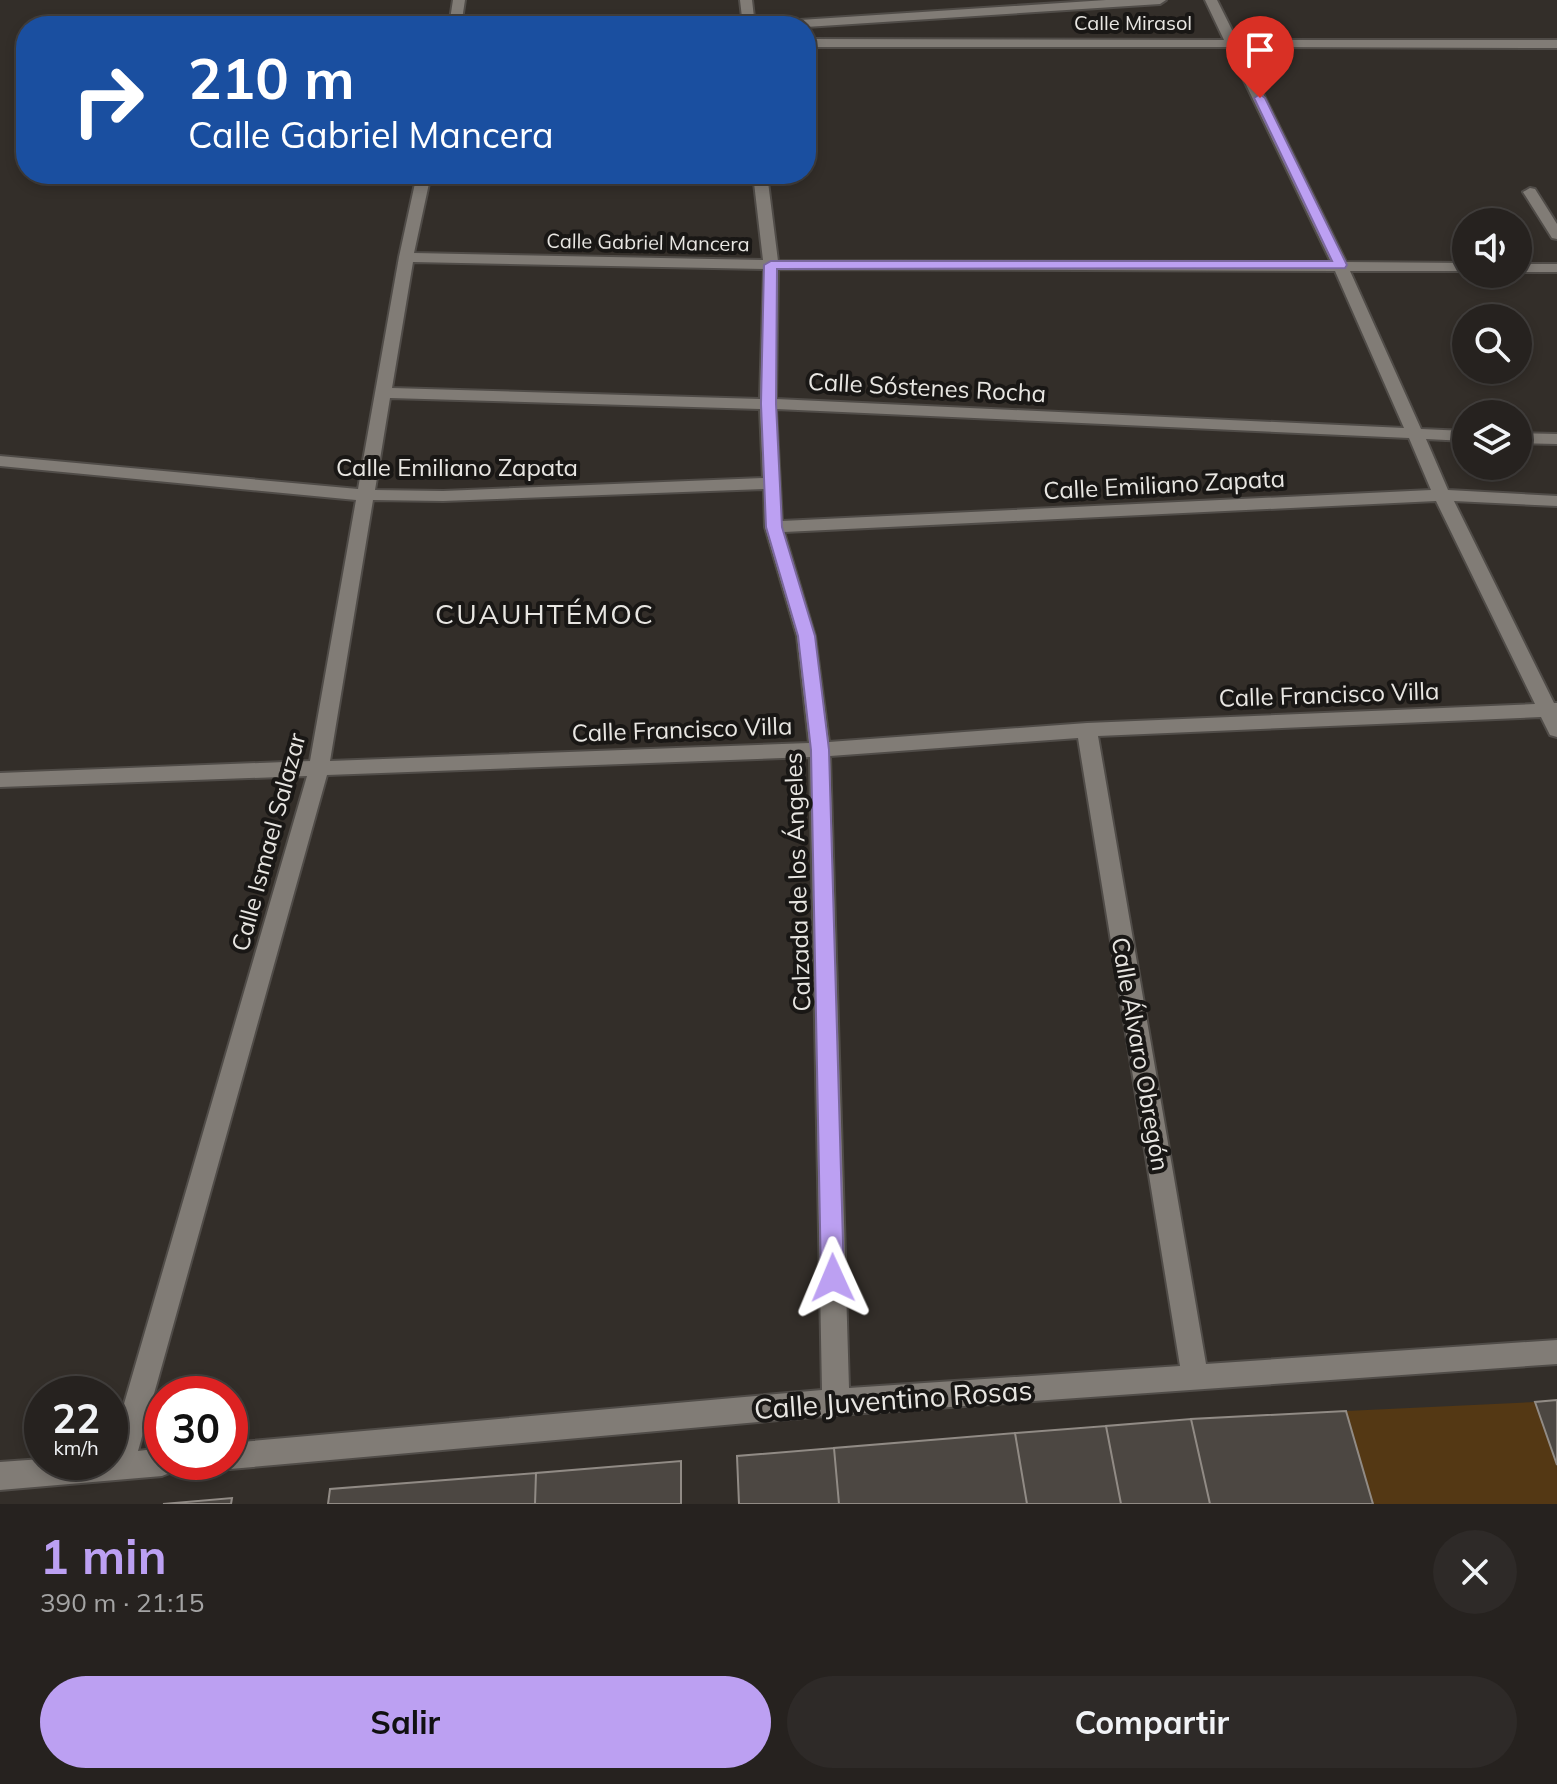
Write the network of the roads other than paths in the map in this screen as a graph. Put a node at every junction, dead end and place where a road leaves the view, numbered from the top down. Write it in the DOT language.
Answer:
graph roads {
  1 [pos="1160,0"];
  2 [pos="1211,0"];
  3 [pos="816,23"];
  4 [pos="1233,42"];
  5 [pos="816,43"];
  6 [pos="1557,44"];
  7 [pos="422,184"];
  8 [pos="761,184"];
  9 [pos="1530,192"];
  10 [pos="1557,235"];
  11 [pos="406,257"];
  12 [pos="771,265"];
  13 [pos="1340,265"];
  14 [pos="1452,267"];
  15 [pos="1532,268"];
  16 [pos="1557,268"];
  17 [pos="385,393"];
  18 [pos="768,404"];
  19 [pos="1415,434"];
  20 [pos="1452,435"];
  21 [pos="1532,438"];
  22 [pos="1557,439"];
  23 [pos="0,461"];
  24 [pos="772,483"];
  25 [pos="364,495"];
  26 [pos="1442,495"];
  27 [pos="1557,501"];
  28 [pos="774,527"];
  29 [pos="1553,710"];
  30 [pos="1087,730"];
  31 [pos="1557,730"];
  32 [pos="820,750"];
  33 [pos="319,769"];
  34 [pos="0,780"];
  35 [pos="1557,1352"];
  36 [pos="1195,1377"];
  37 [pos="836,1402"];
  38 [pos="128,1437"];
  39 [pos="248,1454"];
  40 [pos="24,1474"];
  41 [pos="0,1476"];
  1 -- 3 [label="street"];
  2 -- 4 [label="street"];
  4 -- 5 [label="street, Calle Mirasol"];
  4 -- 6 [label="street, Calle Mirasol"];
  4 -- 13 [label="street"];
  7 -- 11 [label="street, Calle Ismael Salazar"];
  8 -- 12 [label="street, Calzada de los Ángeles"];
  9 -- 10 [label="street"];
  11 -- 12 [label="street, Calle Gabriel Mancera"];
  11 -- 17 [label="street, Calle Ismael Salazar"];
  12 -- 13 [label="street, Calle Gabriel Mancera"];
  12 -- 18 [label="street, Calzada de los Ángeles"];
  13 -- 14 [label="street, Calle Gabriel Mancera"];
  13 -- 19 [label="street"];
  15 -- 16 [label="street"];
  17 -- 18 [label="street, Calle Sóstenes Rocha"];
  17 -- 25 [label="street, Calle Ismael Salazar"];
  18 -- 19 [label="street, Calle Sóstenes Rocha"];
  18 -- 24 [label="street, Calzada de los Ángeles"];
  19 -- 20 [label="street, Calle Sóstenes Rocha"];
  19 -- 26 [label="street"];
  21 -- 22 [label="street"];
  23 -- 25 [label="street, Calle Emiliano Zapata"];
  24 -- 25 [label="street, Calle Emiliano Zapata"];
  24 -- 28 [label="street, Calzada de los Ángeles"];
  25 -- 33 [label="street, Calle Ismael Salazar"];
  26 -- 27 [label="street, Calle Emiliano Zapata"];
  26 -- 28 [label="street, Calle Emiliano Zapata"];
  26 -- 29 [label="street"];
  28 -- 32 [label="street, Calzada de los Ángeles"];
  29 -- 30 [label="street, Calle Francisco Villa"];
  29 -- 31 [label="street"];
  30 -- 32 [label="street, Calle Francisco Villa"];
  30 -- 36 [label="street, Calle Álvaro Obregón"];
  32 -- 33 [label="street, Calle Francisco Villa"];
  32 -- 37 [label="street, Calzada de los Ángeles"];
  33 -- 34 [label="street, Calle Francisco Villa"];
  33 -- 38 [label="street, Calle Ismael Salazar"];
  35 -- 36 [label="street, Calle Juventino Rosas"];
  36 -- 37 [label="street, Calle Juventino Rosas"];
  37 -- 39 [label="street, Calle Juventino Rosas"];
  40 -- 41 [label="street"];
}
